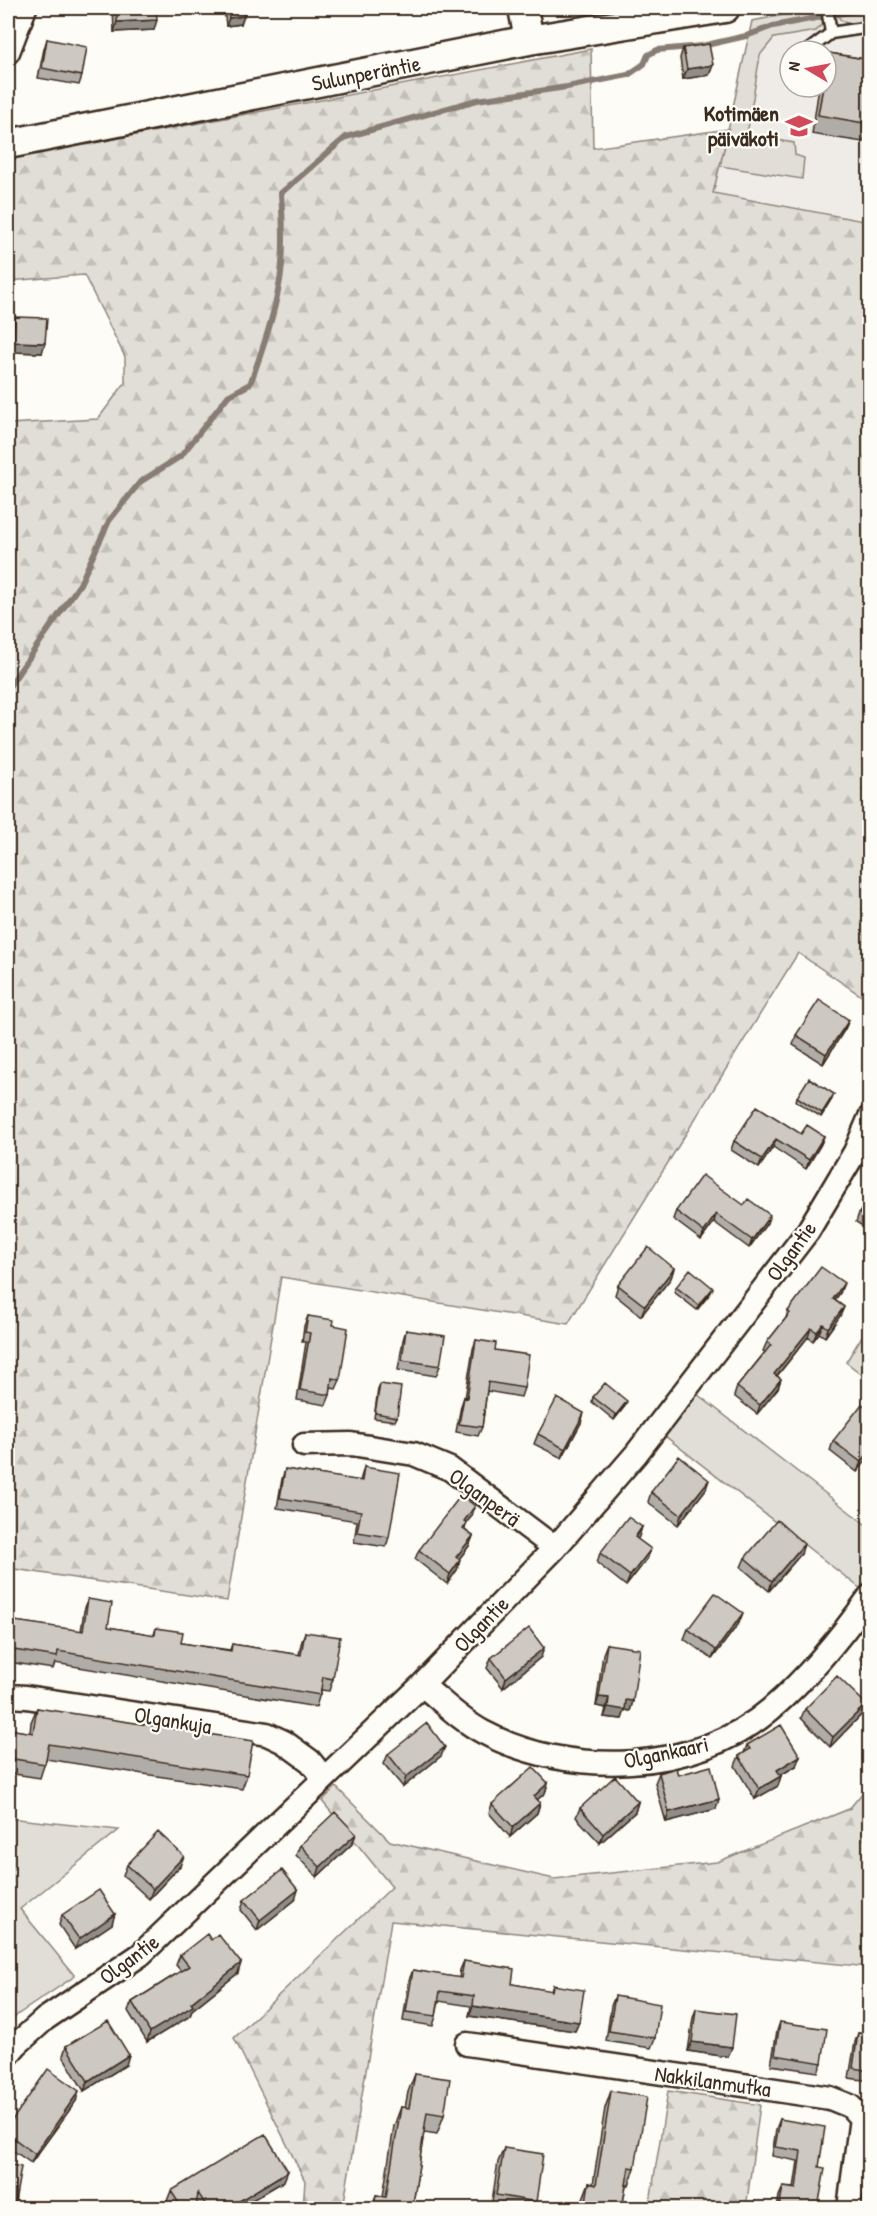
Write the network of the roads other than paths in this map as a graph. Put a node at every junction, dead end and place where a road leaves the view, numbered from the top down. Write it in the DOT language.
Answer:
graph roads {
  1 [pos="25,8"];
  2 [pos="523,8"];
  3 [pos="725,8"];
  4 [pos="826,8"];
  5 [pos="870,27"];
  6 [pos="830,31"];
  7 [pos="821,39"];
  8 [pos="529,40"];
  9 [pos="8,52"];
  10 [pos="8,144"];
  11 [pos="870,1117"];
  12 [pos="304,1445"];
  13 [pos="555,1548"];
  14 [pos="870,1596"];
  15 [pos="422,1685"];
  16 [pos="8,1696"];
  17 [pos="324,1778"];
  18 [pos="467,2044"];
  19 [pos="8,2055"];
  20 [pos="849,2208"];
  1 -- 9 [label="street"];
  2 -- 8 [label="street"];
  3 -- 8 [label="street, Sulunperäntie"];
  4 -- 6 [label="lane"];
  5 -- 6 [label="lane"];
  6 -- 7 [label="lane"];
  8 -- 10 [label="street, Sulunperäntie"];
  11 -- 13 [label="street, Olgantie"];
  12 -- 13 [label="street, Olganperä"];
  13 -- 15 [label="street, Olgantie"];
  14 -- 15 [label="street, Olgankaari"];
  15 -- 17 [label="street, Olgantie"];
  16 -- 17 [label="street, Olgankuja"];
  17 -- 19 [label="street, Olgantie"];
  18 -- 20 [label="street, Nakkilanmutka"];
}
